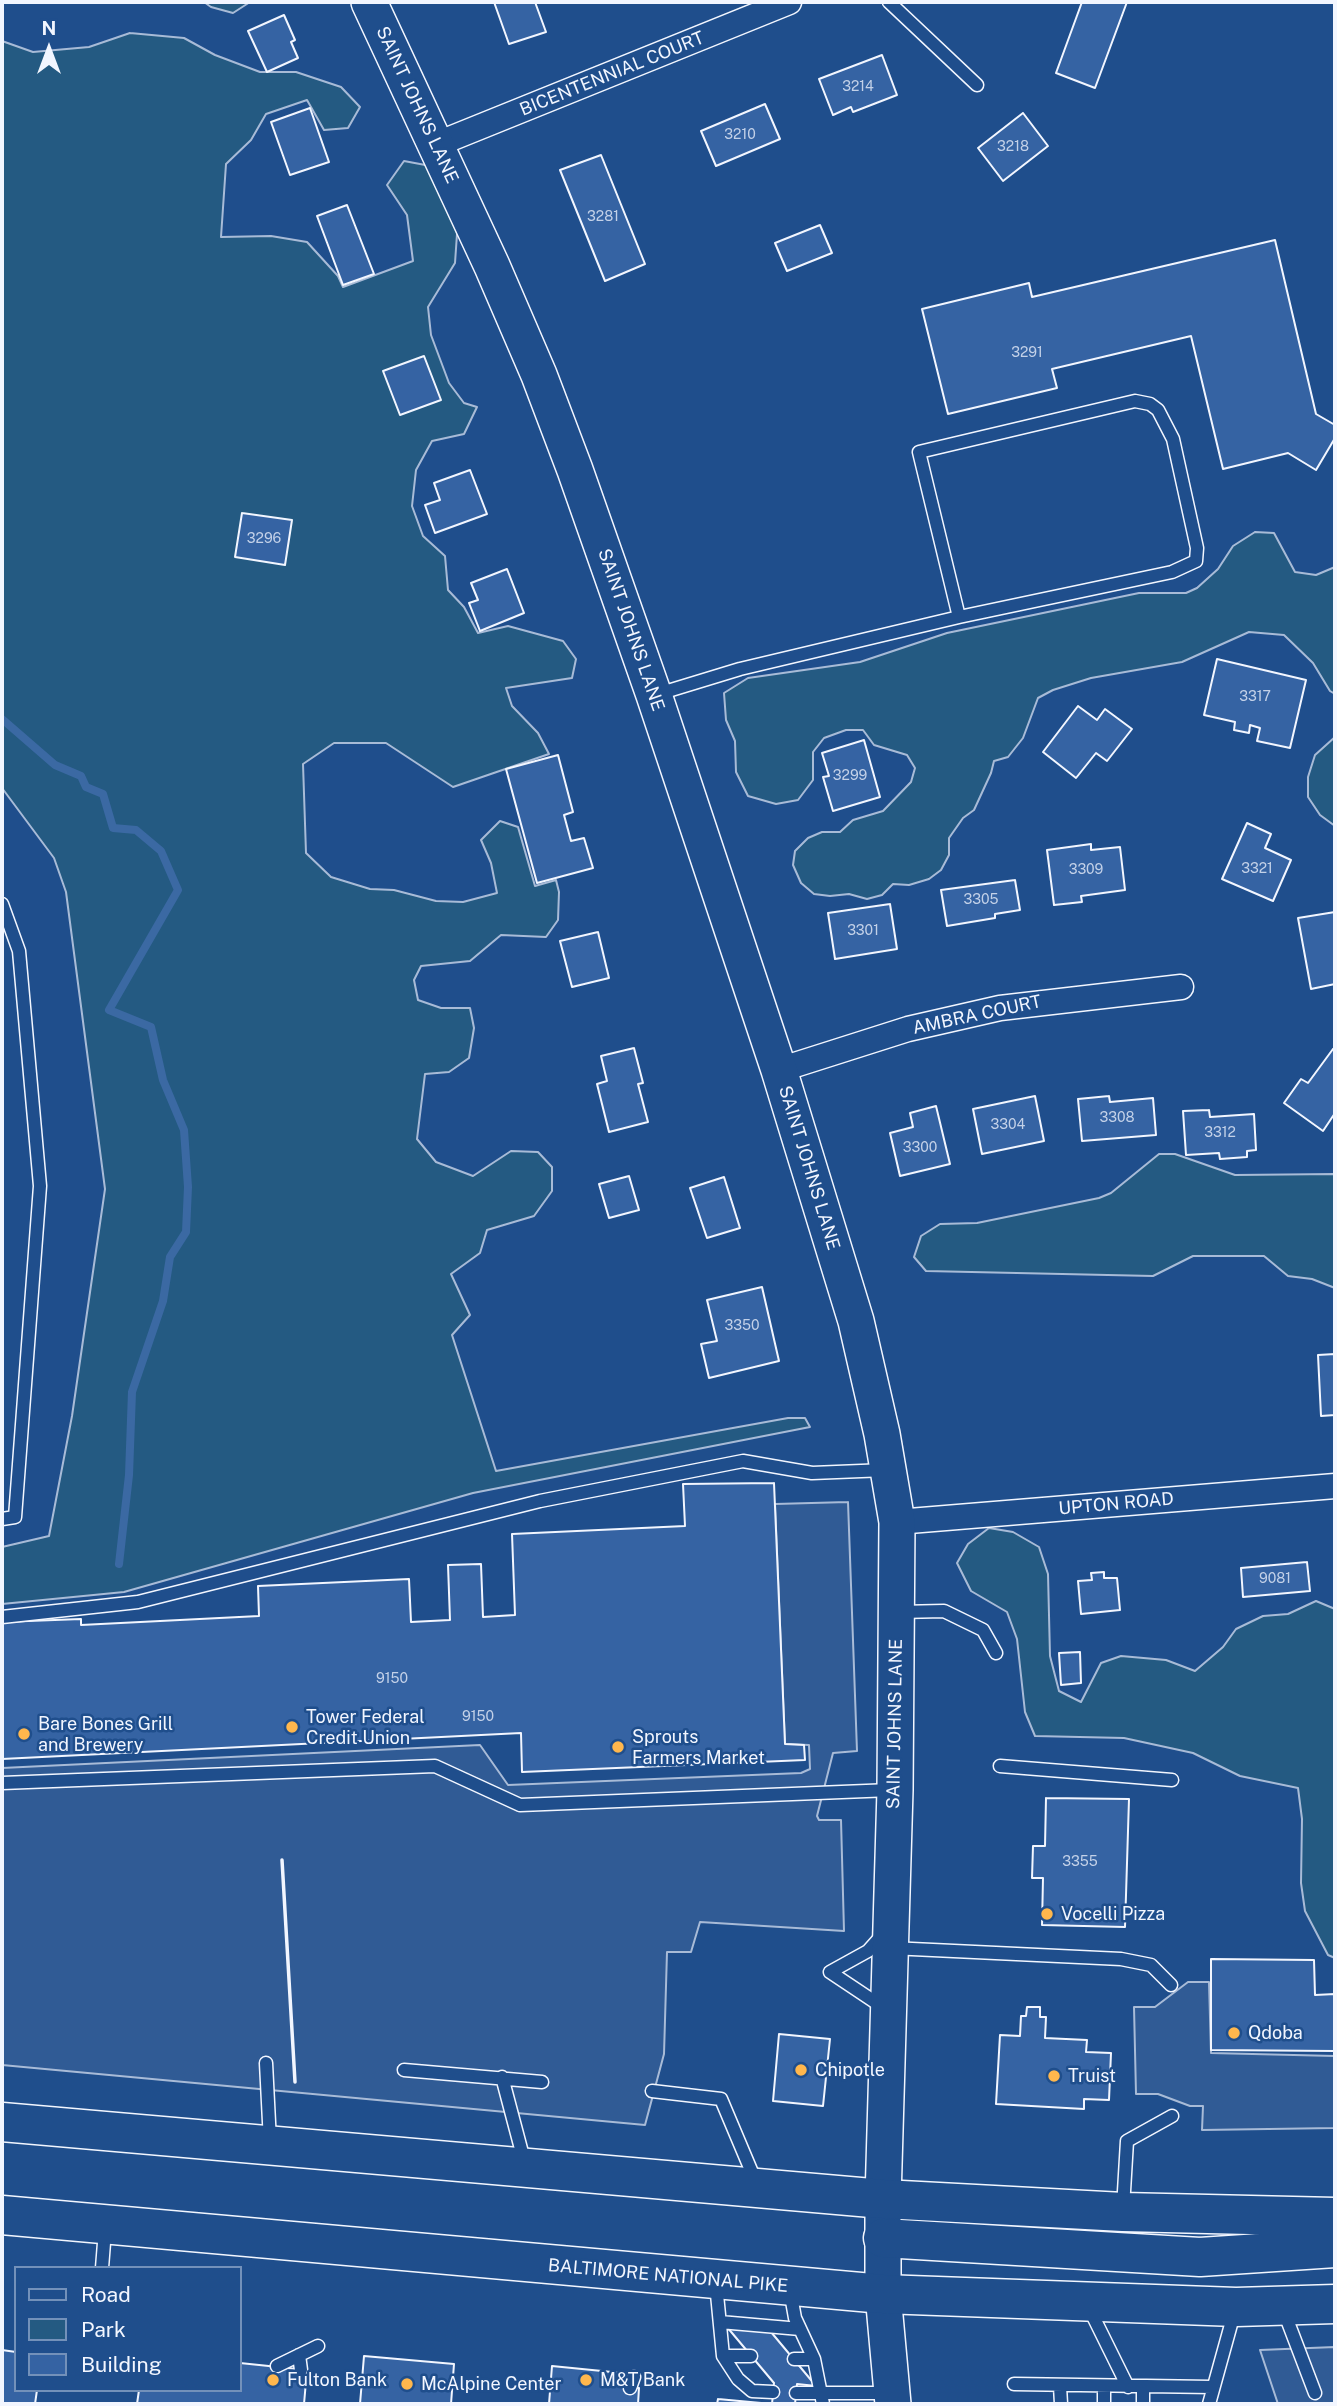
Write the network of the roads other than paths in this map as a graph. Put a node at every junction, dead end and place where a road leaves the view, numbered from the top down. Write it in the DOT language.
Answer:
graph roads {
  1 [pos="369,2"];
  2 [pos="789,2"];
  3 [pos="889,2"];
  4 [pos="977,85"];
  5 [pos="435,145"];
  6 [pos="959,617"];
  7 [pos="654,695"];
  8 [pos="2,904"];
  9 [pos="1181,987"];
  10 [pos="779,1070"];
  11 [pos="888,1469"];
  12 [pos="1335,1486"];
  13 [pos="2,1519"];
  14 [pos="897,1522"];
  15 [pos="897,1612"];
  16 [pos="2,1617"];
  17 [pos="996,1653"];
  18 [pos="1000,1766"];
  19 [pos="1172,1780"];
  20 [pos="2,1783"];
  21 [pos="895,1790"];
  22 [pos="891,1936"];
  23 [pos="1171,1985"];
  24 [pos="888,2011"];
  25 [pos="266,2063"];
  26 [pos="404,2070"];
  27 [pos="502,2077"];
  28 [pos="542,2082"];
  29 [pos="652,2091"];
  30 [pos="1172,2116"];
  31 [pos="2,2122"];
  32 [pos="271,2146"];
  33 [pos="526,2167"];
  34 [pos="759,2189"];
  35 [pos="883,2199"];
  36 [pos="1123,2212"];
  37 [pos="2,2215"];
  38 [pos="1335,2217"];
  39 [pos="106,2226"];
  40 [pos="883,2238"];
  41 [pos="1335,2248"];
  42 [pos="102,2266"];
  43 [pos="716,2280"];
  44 [pos="789,2286"];
  45 [pos="883,2294"];
  46 [pos="1086,2303"];
  47 [pos="1335,2304"];
  48 [pos="1282,2306"];
  49 [pos="1236,2307"];
  50 [pos="720,2322"];
  51 [pos="800,2329"];
  52 [pos="318,2346"];
  53 [pos="299,2356"];
  54 [pos="723,2356"];
  55 [pos="751,2356"];
  56 [pos="794,2359"];
  57 [pos="814,2359"];
  58 [pos="1014,2384"];
  59 [pos="1060,2386"];
  60 [pos="1104,2387"];
  61 [pos="1128,2387"];
  62 [pos="1143,2387"];
  63 [pos="1212,2387"];
  64 [pos="773,2392"];
  65 [pos="796,2393"];
  66 [pos="1315,2393"];
  67 [pos="893,2398"];
  68 [pos="823,2399"];
  69 [pos="852,2399"];
  70 [pos="1061,2404"];
  71 [pos="1104,2404"];
  72 [pos="1143,2404"];
  73 [pos="1209,2404"];
  1 -- 5 [label="street, SAINT JOHNS LANE"];
  2 -- 5 [label="street, BICENTENNIAL COURT"];
  3 -- 4 [label="lane"];
  5 -- 7 [label="street, SAINT JOHNS LANE"];
  6 -- 6 [label="lane"];
  6 -- 7 [label="lane"];
  7 -- 10 [label="street, SAINT JOHNS LANE"];
  8 -- 13 [label="lane"];
  9 -- 10 [label="street, AMBRA COURT"];
  10 -- 11 [label="street, SAINT JOHNS LANE"];
  11 -- 14 [label="street, SAINT JOHNS LANE"];
  11 -- 16 [label="lane"];
  12 -- 14 [label="street, UPTON ROAD"];
  14 -- 15 [label="street, SAINT JOHNS LANE"];
  15 -- 17 [label="lane"];
  15 -- 21 [label="street, SAINT JOHNS LANE"];
  18 -- 19 [label="lane"];
  20 -- 21 [label="lane"];
  21 -- 22 [label="street, SAINT JOHNS LANE"];
  22 -- 23 [label="lane"];
  22 -- 24 [label="street, SAINT JOHNS LANE"];
  22 -- 24 [label="lane"];
  24 -- 35 [label="street, SAINT JOHNS LANE"];
  25 -- 32 [label="lane"];
  26 -- 27 [label="lane"];
  27 -- 28 [label="lane"];
  27 -- 33 [label="lane"];
  29 -- 34 [label="lane"];
  30 -- 36 [label="lane"];
  31 -- 32 [label="main road"];
  32 -- 33 [label="main road"];
  33 -- 34 [label="main road"];
  34 -- 35 [label="main road"];
  35 -- 36 [label="main road"];
  35 -- 40 [label="street, SAINT JOHNS LANE"];
  36 -- 38 [label="main road"];
  37 -- 39 [label="main road, BALTIMORE NATIONAL PIKE"];
  39 -- 42 [label="lane"];
  39 -- 43 [label="main road, BALTIMORE NATIONAL PIKE"];
  40 -- 41 [label="main road"];
  40 -- 45 [label="street, SAINT JOHNS LANE"];
  43 -- 44 [label="main road, BALTIMORE NATIONAL PIKE"];
  43 -- 50 [label="lane"];
  44 -- 45 [label="main road, BALTIMORE NATIONAL PIKE"];
  44 -- 51 [label="lane"];
  45 -- 46 [label="main road, BALTIMORE NATIONAL PIKE"];
  45 -- 67 [label="street, SAINT JOHNS LANE"];
  46 -- 49 [label="main road, BALTIMORE NATIONAL PIKE"];
  46 -- 61 [label="lane"];
  47 -- 48 [label="main road, BALTIMORE NATIONAL PIKE"];
  48 -- 49 [label="main road, BALTIMORE NATIONAL PIKE"];
  48 -- 66 [label="lane"];
  49 -- 63 [label="lane"];
  50 -- 51 [label="lane"];
  50 -- 54 [label="lane"];
  51 -- 57 [label="lane"];
  52 -- 53 [label="lane"];
  53 -- 53 [label="lane"];
  54 -- 55 [label="lane"];
  54 -- 64 [label="lane"];
  56 -- 57 [label="lane"];
  57 -- 68 [label="lane"];
  58 -- 59 [label="lane"];
  59 -- 60 [label="lane"];
  59 -- 70 [label="lane"];
  60 -- 61 [label="lane"];
  60 -- 71 [label="lane"];
  61 -- 62 [label="lane"];
  62 -- 63 [label="lane"];
  62 -- 72 [label="lane"];
  63 -- 73 [label="lane"];
  65 -- 68 [label="lane"];
  67 -- 69 [label="lane"];
  68 -- 69 [label="lane"];
}
